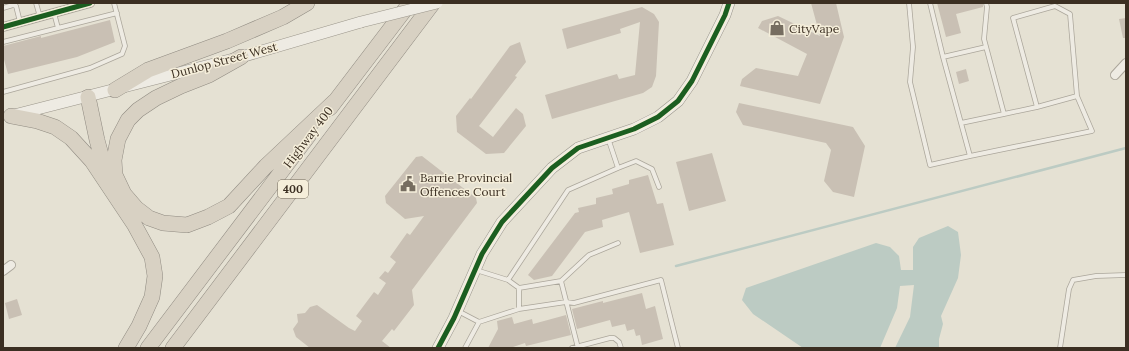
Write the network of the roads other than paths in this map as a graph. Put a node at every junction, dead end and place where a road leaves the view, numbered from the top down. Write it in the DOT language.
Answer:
graph roads {
  1 [pos="36,3"];
  2 [pos="90,3"];
  3 [pos="114,3"];
  4 [pos="307,3"];
  5 [pos="410,3"];
  6 [pos="433,3"];
  7 [pos="437,3"];
  8 [pos="729,3"];
  9 [pos="909,3"];
  10 [pos="930,3"];
  11 [pos="986,3"];
  12 [pos="3,8"];
  13 [pos="54,13"];
  14 [pos="116,13"];
  15 [pos="40,16"];
  16 [pos="20,22"];
  17 [pos="3,26"];
  18 [pos="58,28"];
  19 [pos="3,42"];
  20 [pos="986,48"];
  21 [pos="241,56"];
  22 [pos="943,57"];
  23 [pos="1126,63"];
  24 [pos="1115,75"];
  25 [pos="115,90"];
  26 [pos="3,92"];
  27 [pos="1077,96"];
  28 [pos="88,97"];
  29 [pos="335,101"];
  30 [pos="1037,107"];
  31 [pos="1004,114"];
  32 [pos="11,116"];
  33 [pos="961,124"];
  34 [pos="608,138"];
  35 [pos="970,156"];
  36 [pos="618,168"];
  37 [pos="658,187"];
  38 [pos="110,190"];
  39 [pos="618,243"];
  40 [pos="11,265"];
  41 [pos="475,270"];
  42 [pos="3,271"];
  43 [pos="1126,275"];
  44 [pos="508,280"];
  45 [pos="561,281"];
  46 [pos="519,288"];
  47 [pos="566,302"];
  48 [pos="519,309"];
  49 [pos="457,310"];
  50 [pos="479,322"];
  51 [pos="578,347"];
  52 [pos="126,348"];
  53 [pos="148,348"];
  54 [pos="173,348"];
  55 [pos="438,348"];
  56 [pos="465,348"];
  57 [pos="572,348"];
  58 [pos="621,348"];
  59 [pos="677,348"];
  60 [pos="1060,348"];
  1 -- 15 [label="lane"];
  2 -- 13 [label="street"];
  3 -- 14 [label="lane"];
  4 -- 25 [label="highway"];
  5 -- 29 [label="highway, Highway 400 / 400"];
  6 -- 54 [label="highway, Highway 400 / 400"];
  7 -- 21 [label="street, Dunlop Street West, bridge"];
  8 -- 34 [label="street"];
  9 -- 35 [label="lane"];
  10 -- 22 [label="lane"];
  11 -- 20 [label="lane"];
  12 -- 16 [label="lane"];
  13 -- 15 [label="street"];
  13 -- 18 [label="lane"];
  14 -- 18 [label="lane"];
  14 -- 26 [label="lane"];
  15 -- 16 [label="street"];
  16 -- 17 [label="street"];
  18 -- 19 [label="lane"];
  20 -- 22 [label="lane"];
  20 -- 31 [label="lane"];
  21 -- 25 [label="street, Dunlop Street West"];
  21 -- 29 [label="highway"];
  22 -- 33 [label="lane"];
  23 -- 24 [label="street"];
  25 -- 28 [label="street, Dunlop Street West"];
  27 -- 30 [label="lane"];
  27 -- 30 [label="lane"];
  27 -- 35 [label="lane"];
  28 -- 32 [label="street, Dunlop Street West"];
  28 -- 38 [label="highway"];
  29 -- 53 [label="highway, Highway 400 / 400"];
  30 -- 31 [label="lane"];
  31 -- 33 [label="lane"];
  32 -- 38 [label="highway"];
  33 -- 35 [label="lane"];
  34 -- 36 [label="lane"];
  34 -- 41 [label="street"];
  36 -- 37 [label="lane"];
  36 -- 44 [label="lane"];
  38 -- 52 [label="highway"];
  39 -- 45 [label="lane"];
  40 -- 42 [label="street"];
  41 -- 44 [label="lane"];
  41 -- 49 [label="street"];
  43 -- 60 [label="lane"];
  44 -- 46 [label="lane"];
  45 -- 46 [label="lane"];
  45 -- 47 [label="lane"];
  46 -- 48 [label="lane"];
  47 -- 48 [label="lane"];
  47 -- 51 [label="lane"];
  47 -- 59 [label="lane"];
  48 -- 50 [label="lane"];
  49 -- 50 [label="lane"];
  49 -- 55 [label="street"];
  50 -- 56 [label="lane"];
  51 -- 57 [label="lane"];
  51 -- 58 [label="lane"];
}
